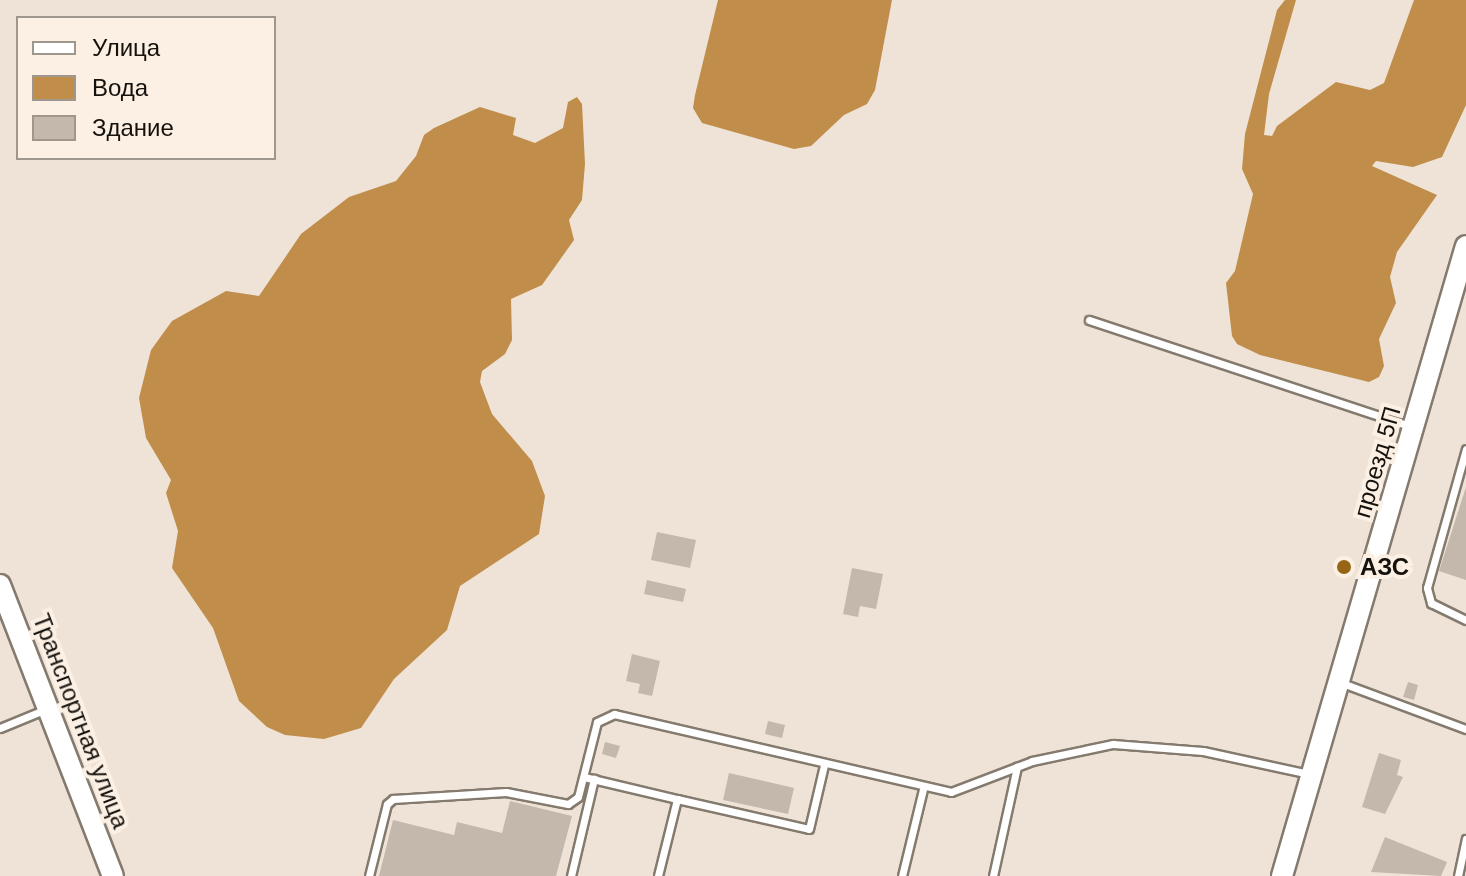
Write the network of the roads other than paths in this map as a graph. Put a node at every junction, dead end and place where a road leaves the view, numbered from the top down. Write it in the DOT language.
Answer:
graph roads {
  1 [pos="1466,246"];
  2 [pos="1089,320"];
  3 [pos="1414,428"];
  4 [pos="1466,449"];
  5 [pos="0,585"];
  6 [pos="1466,620"];
  7 [pos="1340,682"];
  8 [pos="48,708"];
  9 [pos="0,728"];
  10 [pos="1466,729"];
  11 [pos="824,765"];
  12 [pos="1017,767"];
  13 [pos="1312,774"];
  14 [pos="584,777"];
  15 [pos="594,779"];
  16 [pos="923,789"];
  17 [pos="677,799"];
  18 [pos="1466,839"];
  19 [pos="113,876"];
  20 [pos="369,876"];
  21 [pos="571,876"];
  22 [pos="658,876"];
  23 [pos="902,876"];
  24 [pos="993,876"];
  25 [pos="1282,876"];
  26 [pos="1458,876"];
  1 -- 3 [label="street, проезд 5П"];
  2 -- 3 [label="lane"];
  3 -- 7 [label="street, проезд 5П"];
  4 -- 6 [label="lane"];
  5 -- 8 [label="street, Транспортная улица"];
  7 -- 10 [label="lane"];
  7 -- 13 [label="street, проезд 5П"];
  8 -- 9 [label="lane"];
  8 -- 19 [label="street, Транспортная улица"];
  11 -- 14 [label="lane"];
  11 -- 16 [label="lane"];
  11 -- 17 [label="lane"];
  12 -- 13 [label="lane"];
  12 -- 16 [label="lane"];
  12 -- 24 [label="lane"];
  13 -- 25 [label="street, проезд 5П"];
  14 -- 15 [label="lane"];
  14 -- 20 [label="lane"];
  15 -- 17 [label="lane"];
  15 -- 21 [label="lane"];
  16 -- 23 [label="lane"];
  17 -- 22 [label="lane"];
  18 -- 26 [label="lane"];
}
